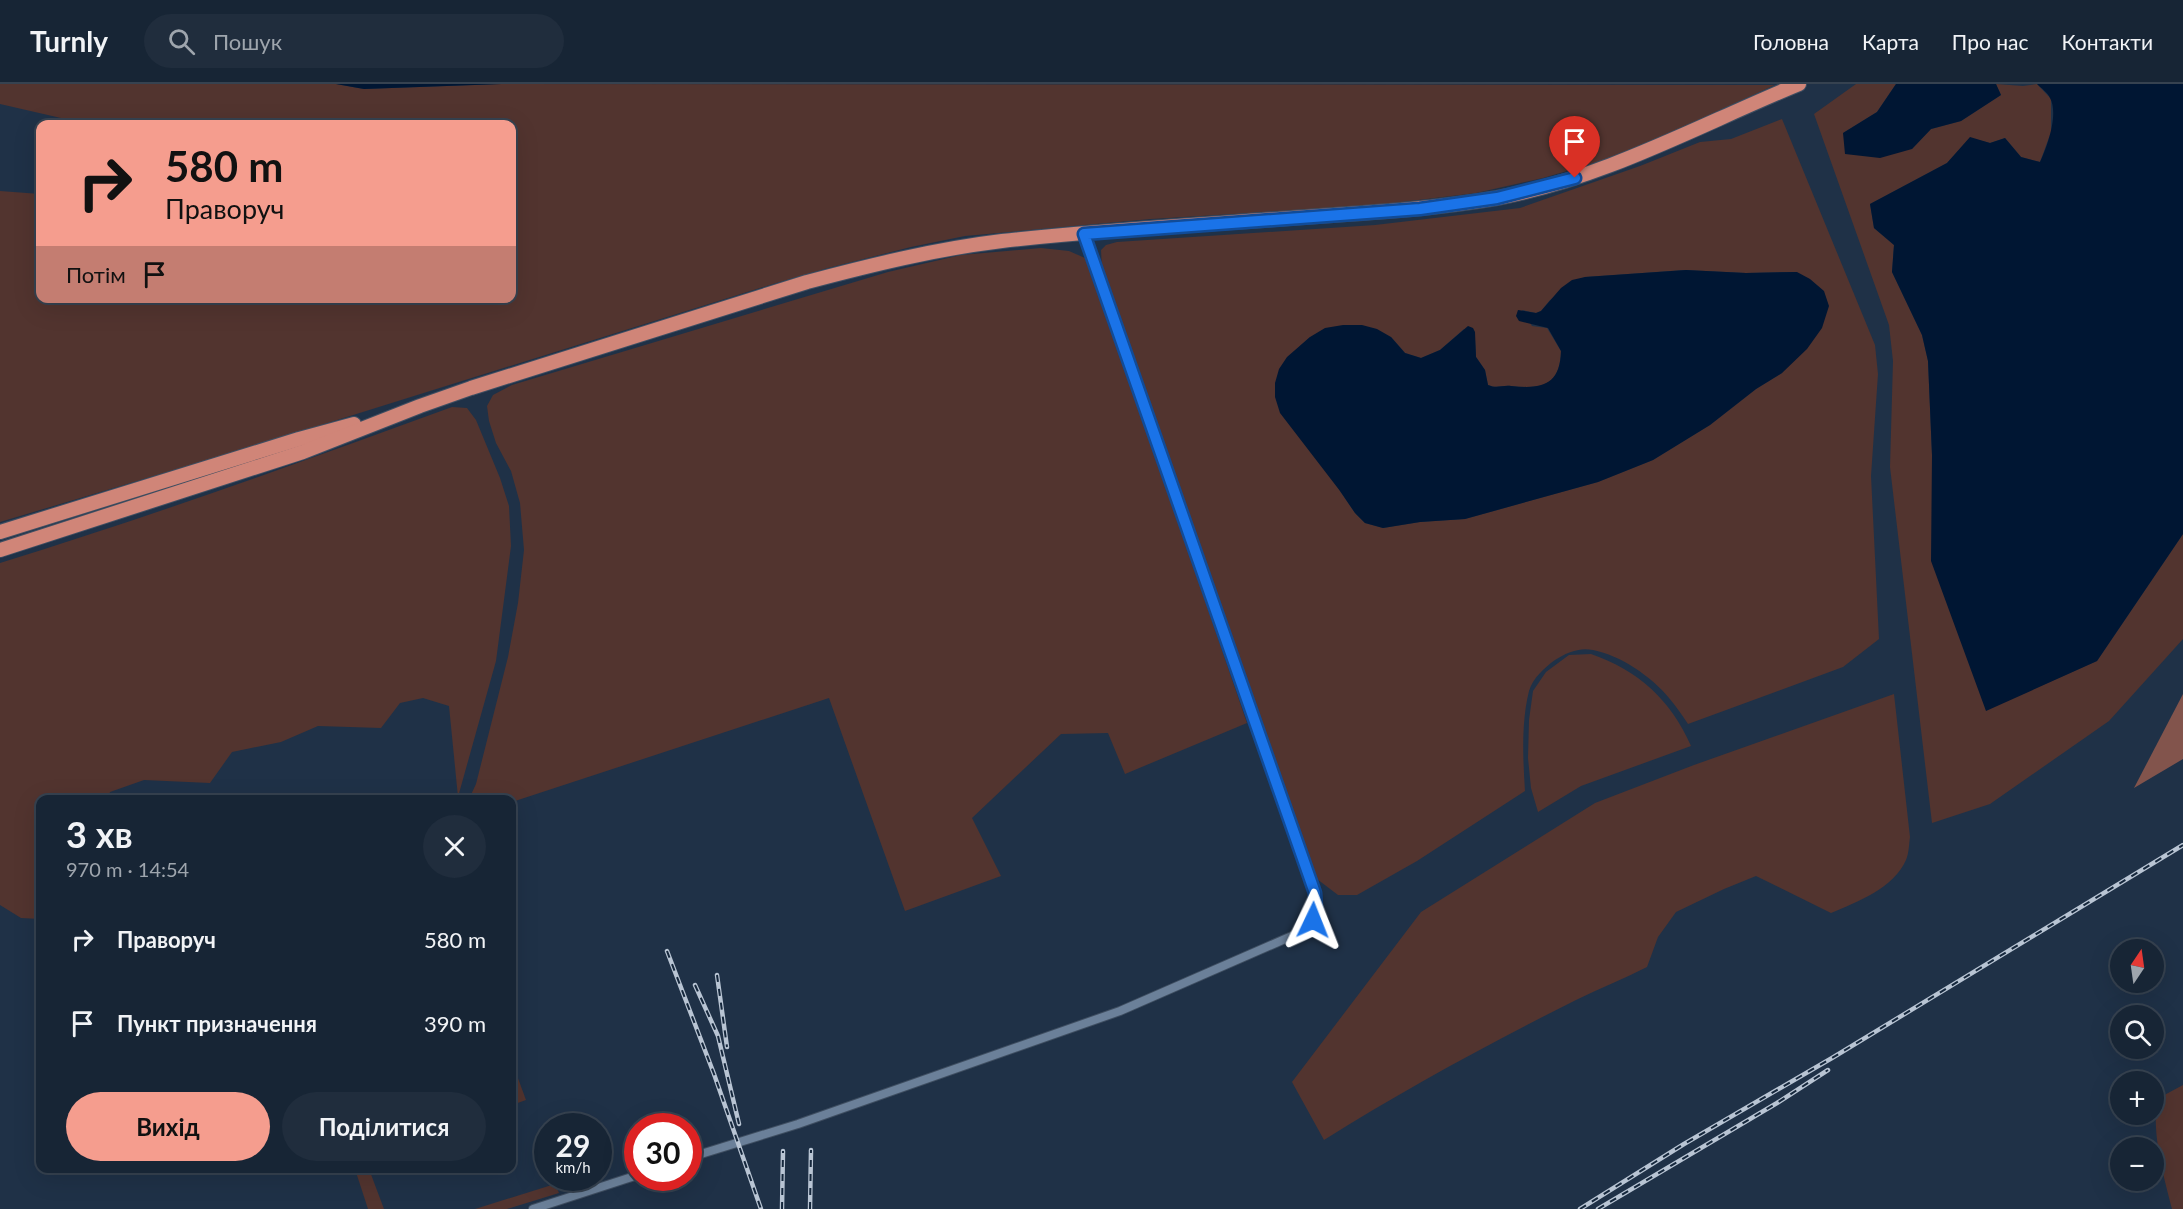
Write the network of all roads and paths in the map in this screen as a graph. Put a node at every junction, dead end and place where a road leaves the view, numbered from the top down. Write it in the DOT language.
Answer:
graph roads {
  1 [pos="1799,84"];
  2 [pos="1084,234"];
  3 [pos="420,406"];
  4 [pos="106,500"];
  5 [pos="0,526"];
  6 [pos="0,532"];
  7 [pos="0,549"];
  8 [pos="702,1154"];
  9 [pos="624,1180"];
  10 [pos="533,1209"];
  1 -- 2 [label="highway"];
  2 -- 3 [label="highway"];
  2 -- 8 [label="street"];
  3 -- 4 [label="highway"];
  3 -- 7 [label="highway"];
  4 -- 5 [label="highway"];
  4 -- 6 [label="highway"];
  9 -- 10 [label="street"];
}
